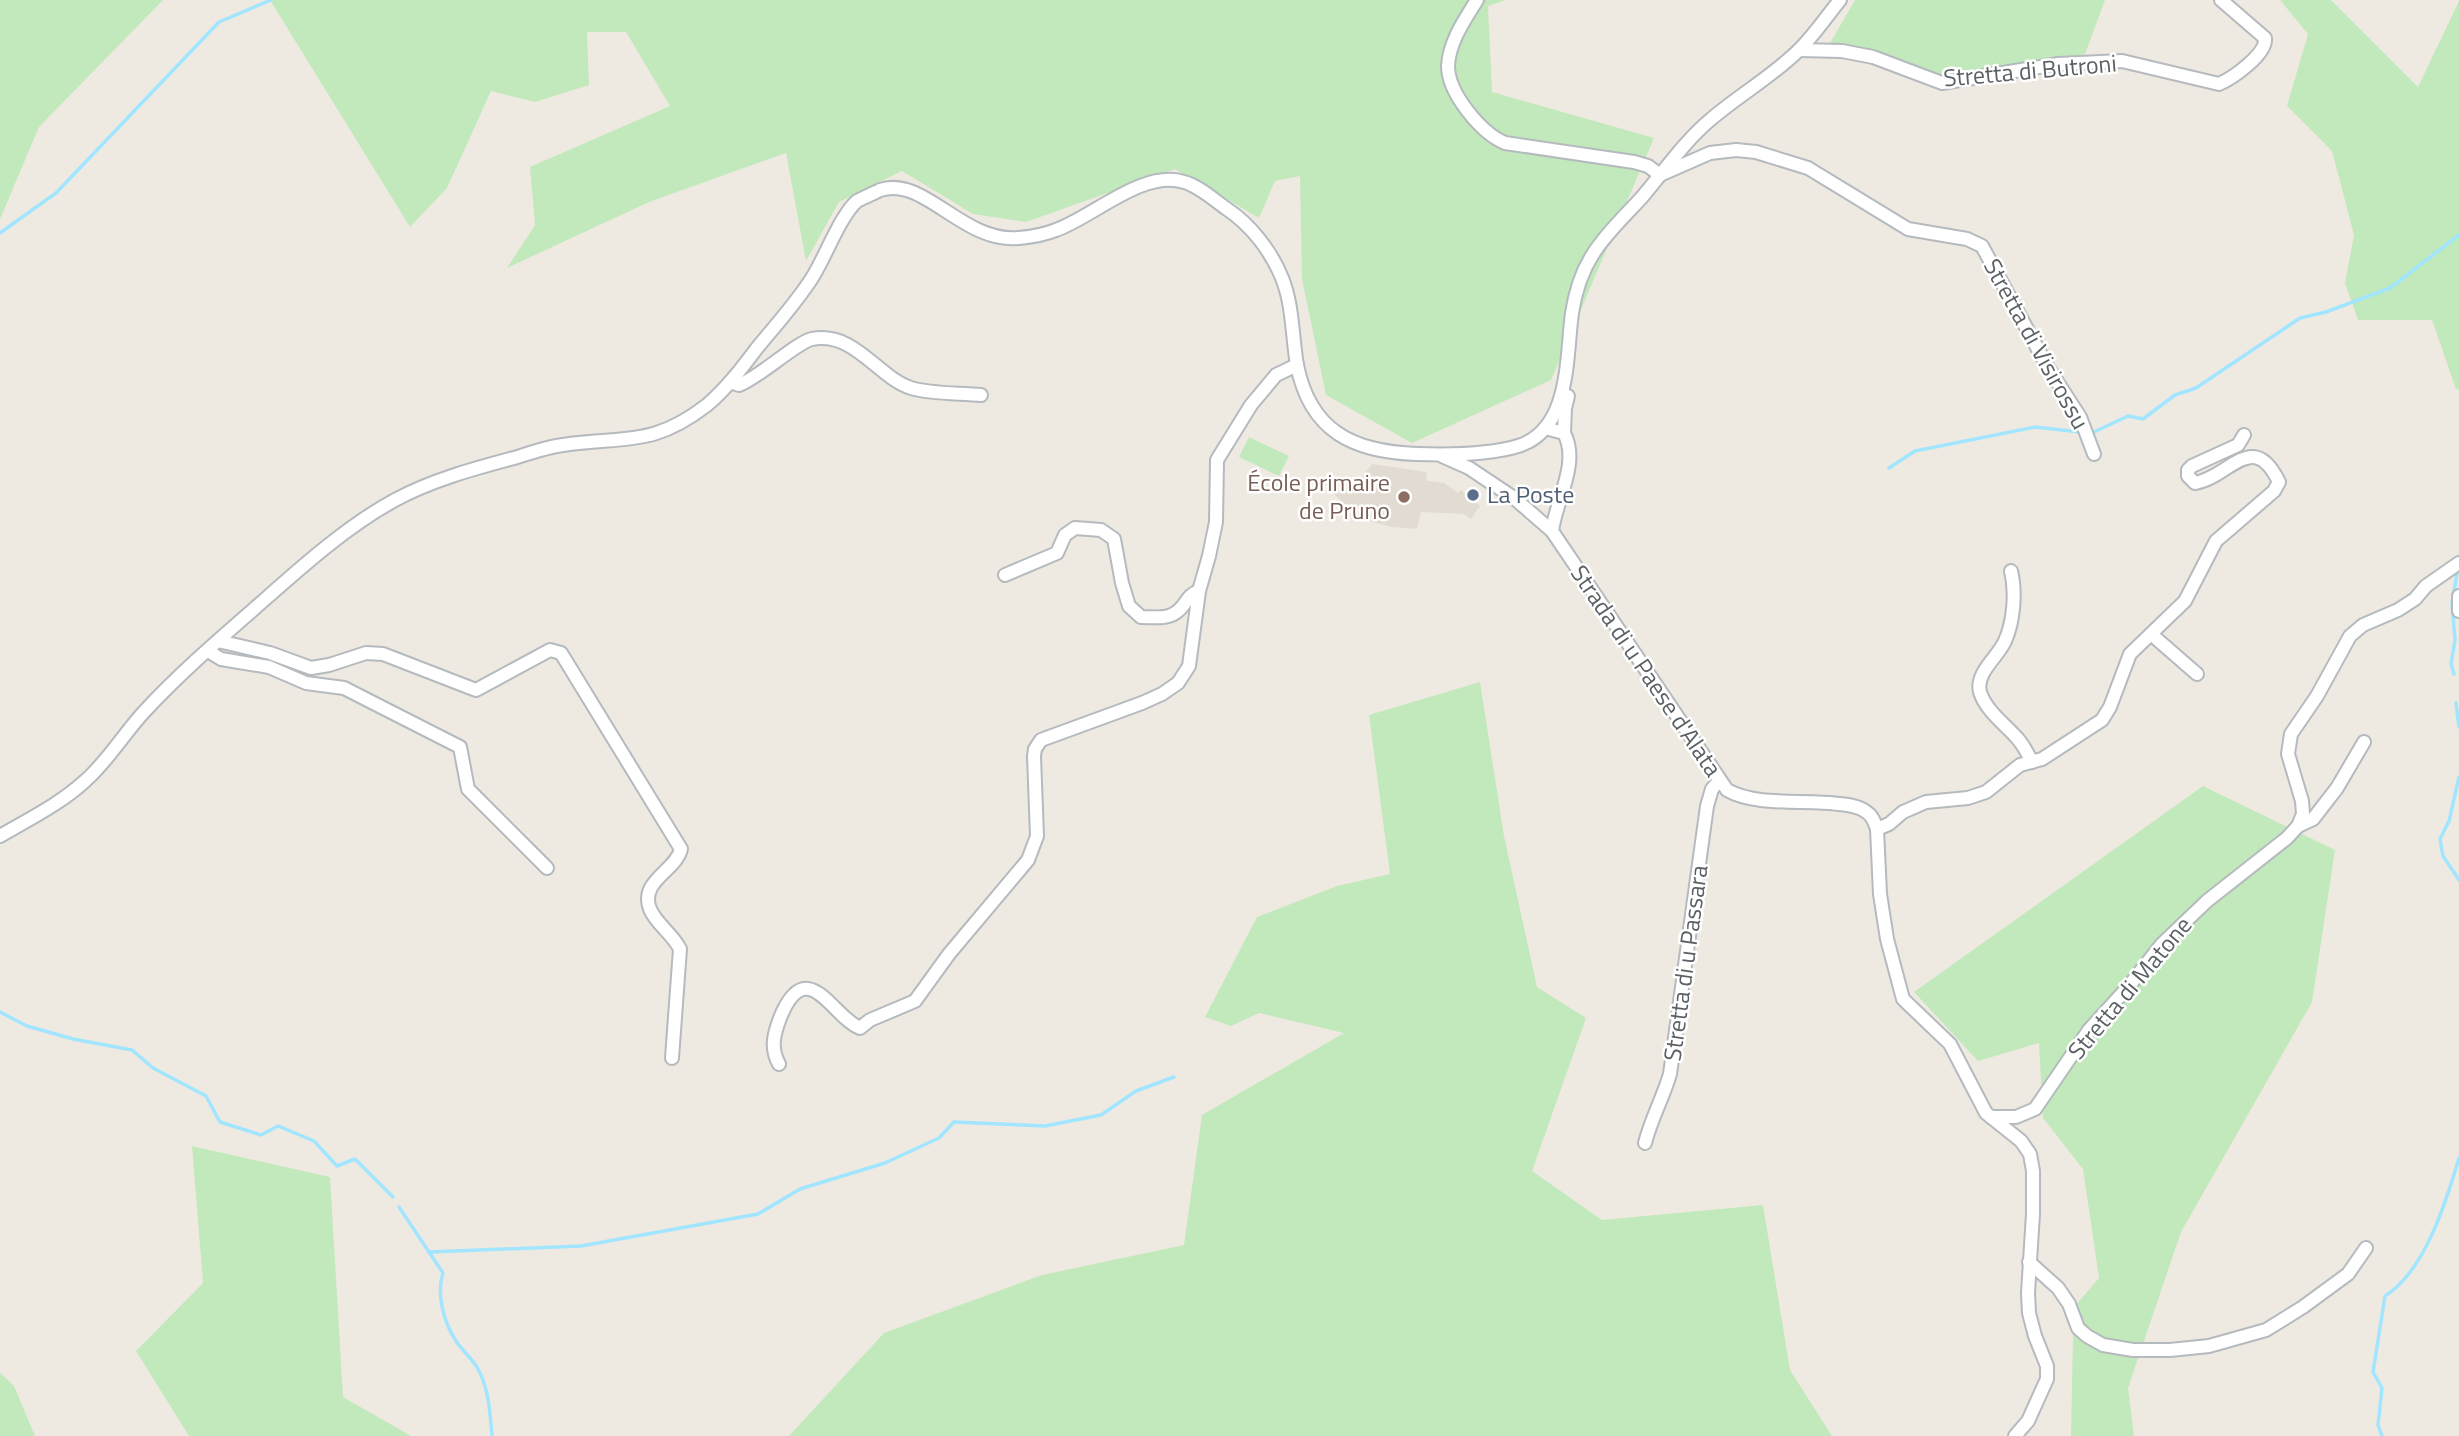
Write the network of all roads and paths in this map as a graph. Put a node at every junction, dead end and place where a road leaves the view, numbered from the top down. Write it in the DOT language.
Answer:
graph roads {
  1 [pos="1477,0"];
  2 [pos="1840,0"];
  3 [pos="2221,0"];
  4 [pos="1799,50"];
  5 [pos="1660,175"];
  6 [pos="1297,365"];
  7 [pos="1565,380"];
  8 [pos="730,382"];
  9 [pos="981,395"];
  10 [pos="1545,428"];
  11 [pos="1564,433"];
  12 [pos="2244,435"];
  13 [pos="1438,454"];
  14 [pos="2094,454"];
  15 [pos="1552,531"];
  16 [pos="2459,563"];
  17 [pos="2011,571"];
  18 [pos="1005,575"];
  19 [pos="1199,591"];
  20 [pos="2459,597"];
  21 [pos="2459,611"];
  22 [pos="2151,634"];
  23 [pos="218,641"];
  24 [pos="208,650"];
  25 [pos="2196,674"];
  26 [pos="2364,742"];
  27 [pos="2032,761"];
  28 [pos="1719,781"];
  29 [pos="2298,826"];
  30 [pos="1877,829"];
  31 [pos="0,836"];
  32 [pos="547,868"];
  33 [pos="672,1058"];
  34 [pos="779,1064"];
  35 [pos="1992,1117"];
  36 [pos="1645,1143"];
  37 [pos="2366,1248"];
  38 [pos="2029,1262"];
  39 [pos="2015,1436"];
  1 -- 5 [label="street"];
  2 -- 4 [label="street"];
  3 -- 4 [label="street, Stretta di Butroni"];
  4 -- 5 [label="street"];
  5 -- 7 [label="street"];
  5 -- 14 [label="street, Stretta di Visirossu"];
  6 -- 8 [label="street"];
  6 -- 13 [label="street"];
  6 -- 19 [label="street"];
  7 -- 10 [label="street"];
  7 -- 11 [label="street"];
  8 -- 9 [label="street"];
  8 -- 23 [label="street"];
  10 -- 11 [label="street"];
  10 -- 13 [label="street"];
  11 -- 15 [label="street"];
  12 -- 22 [label="street"];
  13 -- 15 [label="street, Strada di u Paese d'Alata"];
  15 -- 28 [label="street, Strada di u Paese d'Alata"];
  16 -- 29 [label="street"];
  17 -- 27 [label="street"];
  18 -- 19 [label="street"];
  19 -- 34 [label="street"];
  20 -- 21 [label="street"];
  22 -- 25 [label="street"];
  22 -- 27 [label="street"];
  23 -- 24 [label="street"];
  23 -- 33 [label="street"];
  24 -- 31 [label="street"];
  24 -- 32 [label="street"];
  26 -- 29 [label="street, Stretta di Matone"];
  27 -- 30 [label="street"];
  28 -- 30 [label="street, Strada di u Paese d'Alata"];
  28 -- 36 [label="street, Stretta di u Passara"];
  29 -- 35 [label="street, Stretta di Matone"];
  30 -- 35 [label="street"];
  35 -- 38 [label="street"];
  37 -- 38 [label="street"];
  38 -- 39 [label="street"];
}
